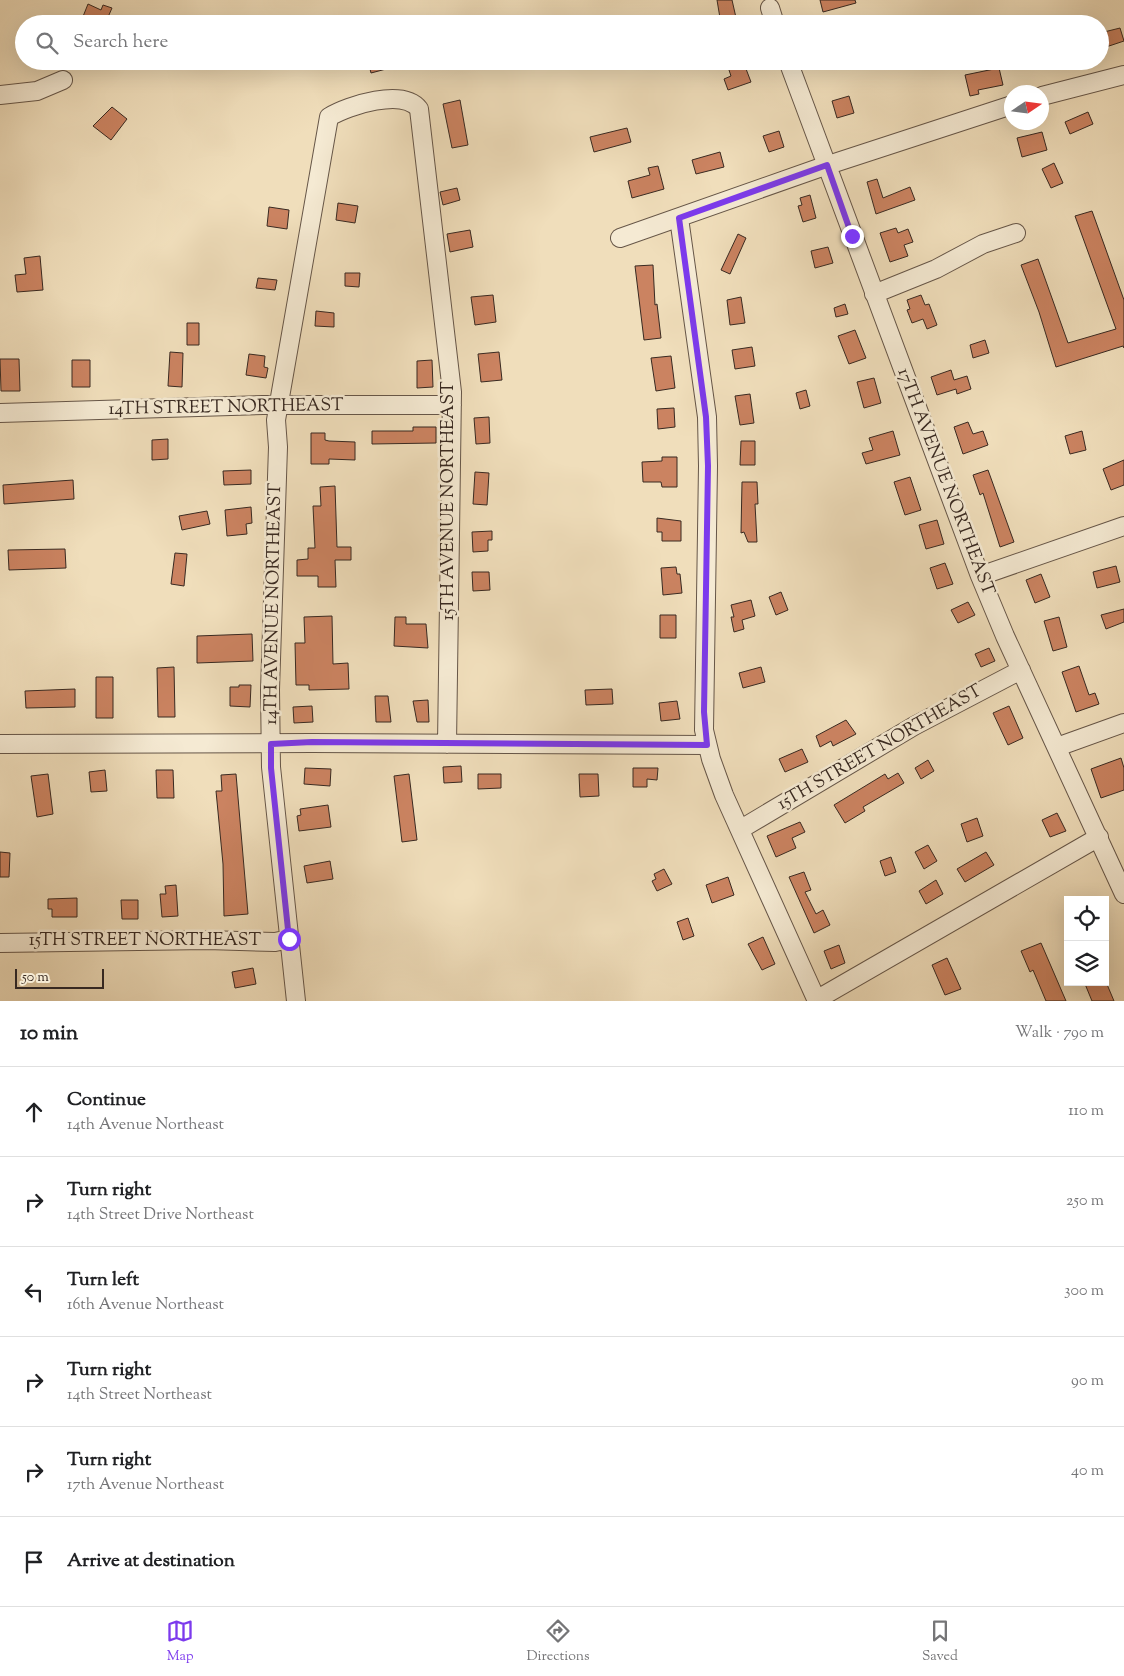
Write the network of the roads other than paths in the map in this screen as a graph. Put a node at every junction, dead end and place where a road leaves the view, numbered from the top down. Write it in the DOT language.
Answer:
graph roads {
  1 [pos="791,70"];
  2 [pos="1124,75"];
  3 [pos="63,80"];
  4 [pos="1049,94"];
  5 [pos="0,95"];
  6 [pos="419,108"];
  7 [pos="1004,108"];
  8 [pos="827,165"];
  9 [pos="679,218"];
  10 [pos="1016,233"];
  11 [pos="620,238"];
  12 [pos="874,294"];
  13 [pos="278,405"];
  14 [pos="452,405"];
  15 [pos="0,413"];
  16 [pos="1124,526"];
  17 [pos="980,576"];
  18 [pos="1021,670"];
  19 [pos="1124,723"];
  20 [pos="0,744"];
  21 [pos="271,744"];
  22 [pos="447,744"];
  23 [pos="707,745"];
  24 [pos="1057,747"];
  25 [pos="741,829"];
  26 [pos="1099,837"];
  27 [pos="1124,894"];
  28 [pos="289,939"];
  29 [pos="0,942"];
  30 [pos="817,1000"];
  31 [pos="296,1001"];
  1 -- 8 [label="street, 17TH AVENUE NORTHEAST"];
  2 -- 4 [label="street"];
  3 -- 5 [label="street"];
  6 -- 13 [label="street, 14TH AVENUE NORTHEAST"];
  6 -- 14 [label="street, 15TH AVENUE NORTHEAST"];
  7 -- 8 [label="street"];
  8 -- 9 [label="street"];
  8 -- 12 [label="street, 17TH AVENUE NORTHEAST"];
  9 -- 11 [label="street"];
  9 -- 23 [label="street"];
  10 -- 12 [label="street"];
  12 -- 17 [label="street, 17TH AVENUE NORTHEAST"];
  13 -- 14 [label="street, 14TH STREET NORTHEAST"];
  13 -- 15 [label="street, 14TH STREET NORTHEAST"];
  13 -- 21 [label="street, 14TH AVENUE NORTHEAST"];
  14 -- 22 [label="street, 15TH AVENUE NORTHEAST"];
  16 -- 17 [label="street"];
  17 -- 18 [label="street, 17TH AVENUE NORTHEAST"];
  18 -- 24 [label="street, 17TH AVENUE NORTHEAST"];
  18 -- 25 [label="street, 15TH STREET NORTHEAST"];
  19 -- 24 [label="street"];
  20 -- 21 [label="street"];
  21 -- 22 [label="street"];
  21 -- 28 [label="street, 14TH AVENUE NORTHEAST"];
  22 -- 23 [label="street"];
  23 -- 25 [label="street"];
  24 -- 26 [label="street, 17TH AVENUE NORTHEAST"];
  25 -- 30 [label="street"];
  26 -- 27 [label="street, 17TH AVENUE NORTHEAST"];
  26 -- 30 [label="street"];
  28 -- 29 [label="street, 15TH STREET NORTHEAST"];
  28 -- 31 [label="street, 14TH AVENUE NORTHEAST"];
}
